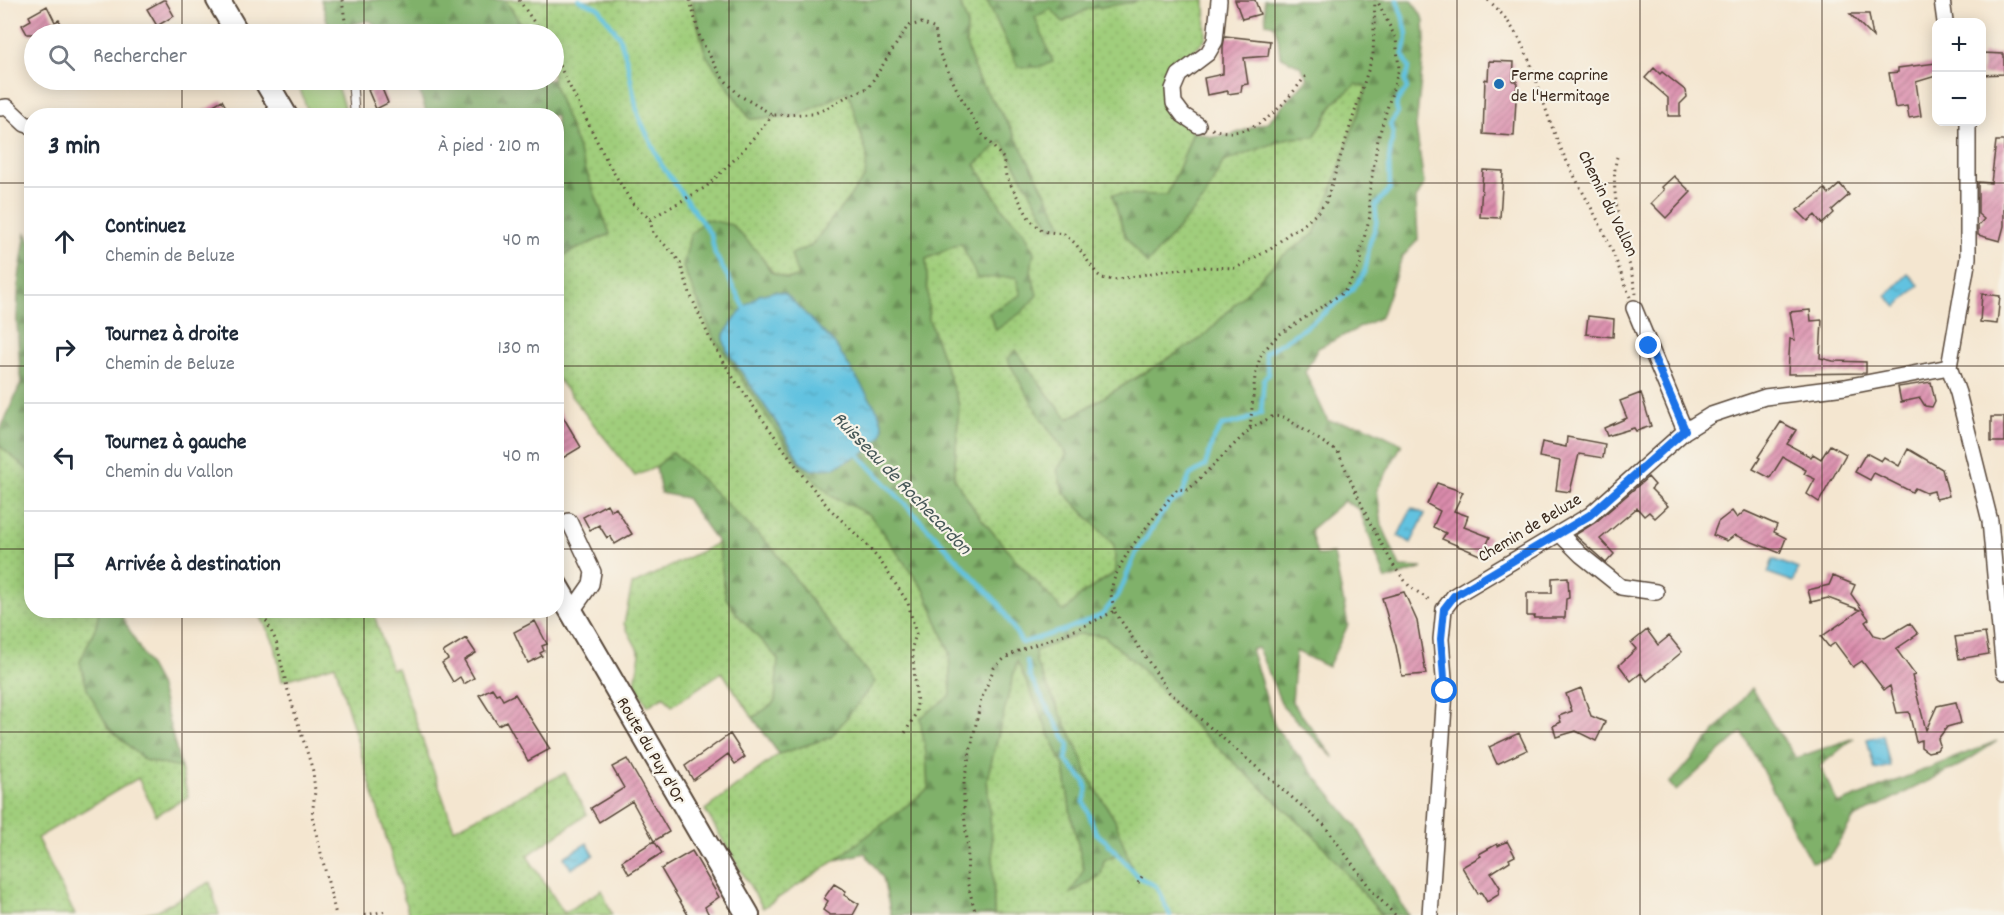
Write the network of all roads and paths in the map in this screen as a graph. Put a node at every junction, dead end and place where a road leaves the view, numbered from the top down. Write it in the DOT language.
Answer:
graph roads {
  1 [pos="218,0"];
  2 [pos="342,0"];
  3 [pos="519,0"];
  4 [pos="690,0"];
  5 [pos="1219,0"];
  6 [pos="1376,0"];
  7 [pos="1488,0"];
  8 [pos="1942,0"];
  9 [pos="1944,18"];
  10 [pos="232,24"];
  11 [pos="346,24"];
  12 [pos="535,24"];
  13 [pos="1308,73"];
  14 [pos="564,75"];
  15 [pos="271,90"];
  16 [pos="353,90"];
  17 [pos="0,108"];
  18 [pos="281,108"];
  19 [pos="354,108"];
  20 [pos="773,116"];
  21 [pos="24,123"];
  22 [pos="1198,125"];
  23 [pos="1968,126"];
  24 [pos="1617,157"];
  25 [pos="650,219"];
  26 [pos="1634,308"];
  27 [pos="1949,367"];
  28 [pos="1250,429"];
  29 [pos="1685,430"];
  30 [pos="568,521"];
  31 [pos="1559,533"];
  32 [pos="1656,592"];
  33 [pos="564,598"];
  34 [pos="1444,609"];
  35 [pos="1115,611"];
  36 [pos="572,612"];
  37 [pos="265,618"];
  38 [pos="2004,672"];
  39 [pos="905,733"];
  40 [pos="1144,873"];
  41 [pos="1138,883"];
  42 [pos="387,911"];
  43 [pos="336,915"];
  44 [pos="365,915"];
  45 [pos="748,915"];
  46 [pos="976,915"];
  47 [pos="1395,915"];
  48 [pos="1430,915"];
  1 -- 10 [label="main road"];
  2 -- 11 [label="path"];
  3 -- 12 [label="path"];
  4 -- 20 [label="path"];
  5 -- 22 [label="street"];
  6 -- 20 [label="path"];
  6 -- 28 [label="path"];
  7 -- 26 [label="path, Chemin du Vallon"];
  8 -- 9 [label="street"];
  13 -- 22 [label="path"];
  14 -- 25 [label="path"];
  15 -- 18 [label="main road"];
  16 -- 19 [label="lane"];
  17 -- 21 [label="street"];
  20 -- 25 [label="path"];
  23 -- 27 [label="street"];
  24 -- 26 [label="path"];
  25 -- 39 [label="path"];
  26 -- 29 [label="street"];
  27 -- 29 [label="street, Chemin de Beluze"];
  27 -- 38 [label="street"];
  28 -- 34 [label="path"];
  28 -- 35 [label="path"];
  29 -- 31 [label="street, Chemin de Beluze"];
  30 -- 36 [label="street"];
  31 -- 32 [label="street"];
  31 -- 34 [label="street, Chemin de Beluze"];
  33 -- 36 [label="main road, Route du Puy d'Or"];
  34 -- 48 [label="street"];
  35 -- 46 [label="path"];
  35 -- 47 [label="path"];
  36 -- 45 [label="main road, Route du Puy d'Or"];
  37 -- 43 [label="path"];
  40 -- 41 [label="path"];
  42 -- 44 [label="path"];
}
